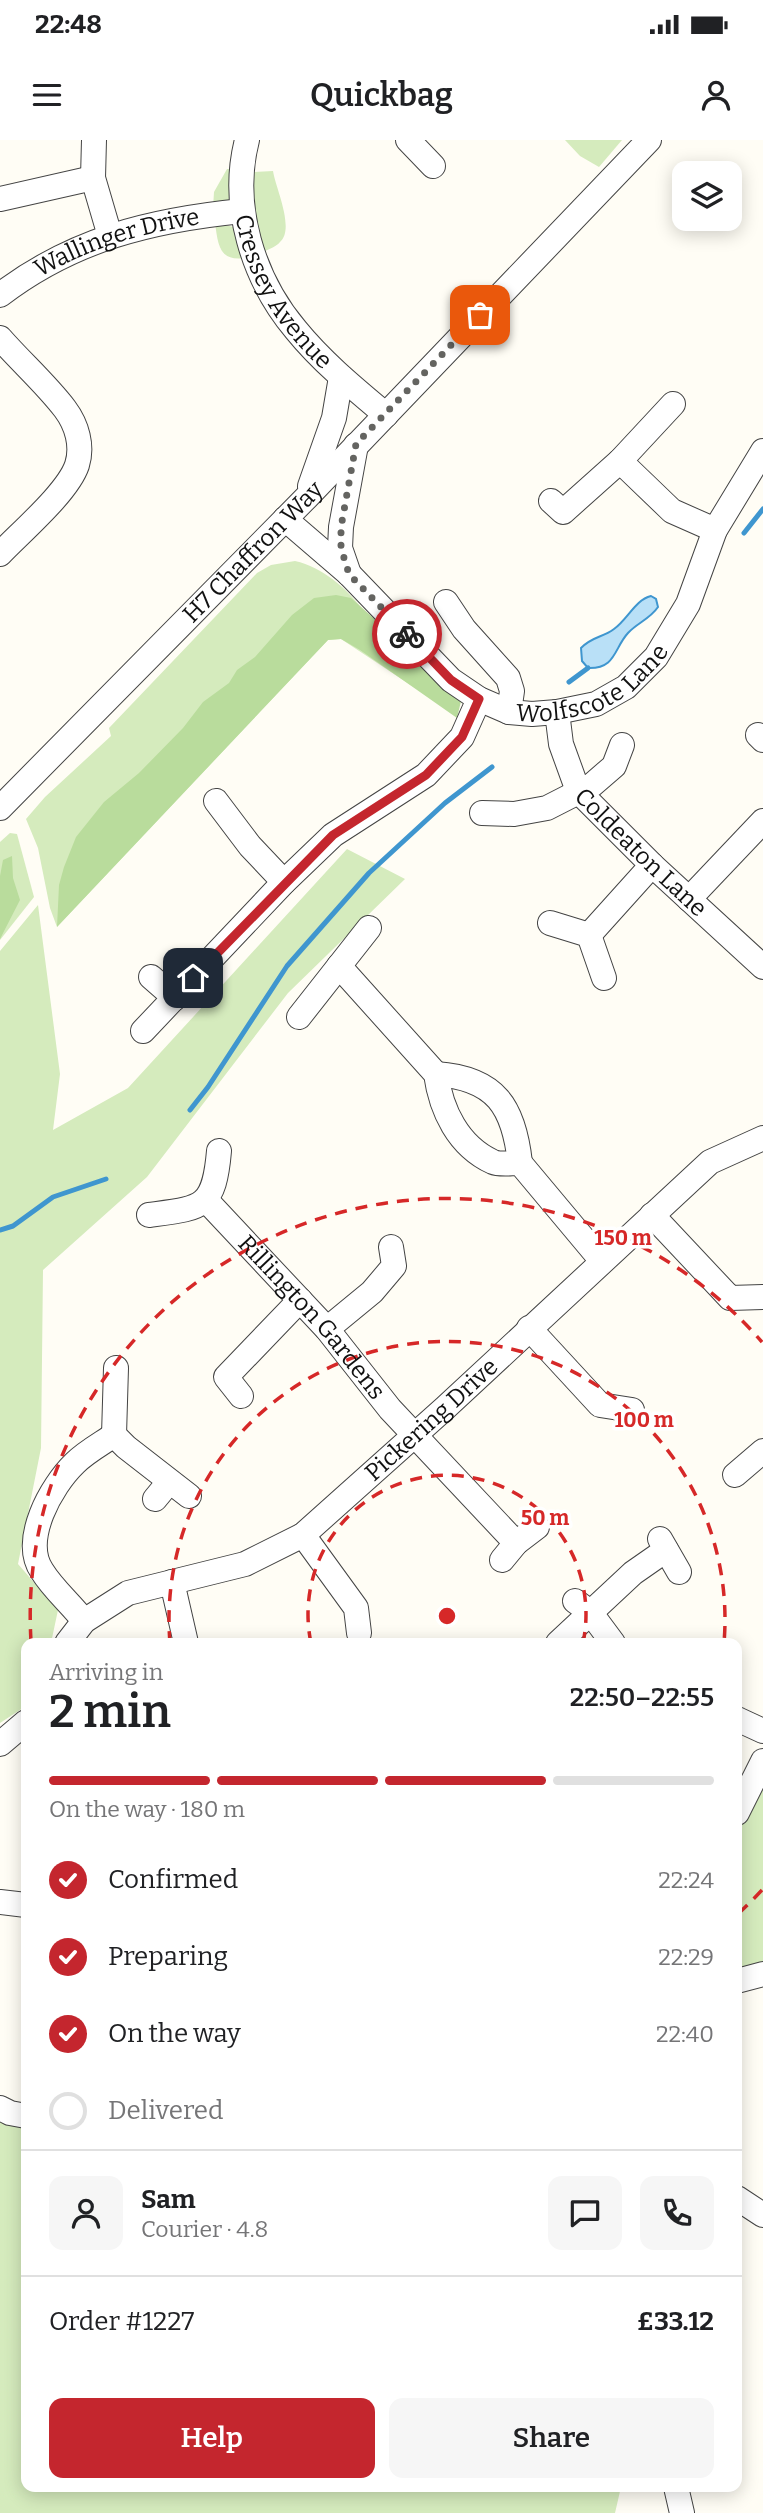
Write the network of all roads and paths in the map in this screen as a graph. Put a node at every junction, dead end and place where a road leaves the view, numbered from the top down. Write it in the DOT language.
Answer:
graph roads {
  1 [pos="94,140"];
  2 [pos="247,140"];
  3 [pos="408,140"];
  4 [pos="649,140"];
  5 [pos="433,166"];
  6 [pos="93,178"];
  7 [pos="0,199"];
  8 [pos="242,211"];
  9 [pos="110,236"];
  10 [pos="0,295"];
  11 [pos="0,338"];
  12 [pos="341,377"];
  13 [pos="673,404"];
  14 [pos="386,415"];
  15 [pos="356,444"];
  16 [pos="763,451"];
  17 [pos="620,461"];
  18 [pos="307,497"];
  19 [pos="551,501"];
  20 [pos="285,519"];
  21 [pos="715,530"];
  22 [pos="4,540"];
  23 [pos="349,574"];
  24 [pos="446,602"];
  25 [pos="479,699"];
  26 [pos="509,712"];
  27 [pos="557,712"];
  28 [pos="622,745"];
  29 [pos="578,791"];
  30 [pos="230,807"];
  31 [pos="0,808"];
  32 [pos="482,813"];
  33 [pos="763,821"];
  34 [pos="652,866"];
  35 [pos="284,883"];
  36 [pos="689,899"];
  37 [pos="550,923"];
  38 [pos="369,928"];
  39 [pos="589,934"];
  40 [pos="339,966"];
  41 [pos="763,967"];
  42 [pos="150,977"];
  43 [pos="604,978"];
  44 [pos="175,998"];
  45 [pos="299,1017"];
  46 [pos="143,1031"];
  47 [pos="436,1074"];
  48 [pos="763,1138"];
  49 [pos="219,1151"];
  50 [pos="520,1163"];
  51 [pos="206,1200"];
  52 [pos="149,1215"];
  53 [pos="652,1215"];
  54 [pos="391,1247"];
  55 [pos="603,1261"];
  56 [pos="763,1297"];
  57 [pos="300,1300"];
  58 [pos="528,1328"];
  59 [pos="327,1329"];
  60 [pos="110,1375"];
  61 [pos="241,1396"];
  62 [pos="632,1410"];
  63 [pos="114,1434"];
  64 [pos="415,1435"];
  65 [pos="171,1492"];
  66 [pos="537,1527"];
  67 [pos="303,1535"];
  68 [pos="679,1572"];
  69 [pos="172,1582"];
  70 [pos="582,1607"];
  71 [pos="84,1621"];
  72 [pos="359,1633"];
  73 [pos="71,1638"];
  74 [pos="185,1638"];
  75 [pos="561,1638"];
  76 [pos="609,1638"];
  77 [pos="742,1721"];
  78 [pos="763,1731"];
  79 [pos="763,1761"];
  80 [pos="742,1803"];
  81 [pos="0,1902"];
  82 [pos="21,1904"];
  83 [pos="763,1974"];
  84 [pos="742,1980"];
  85 [pos="0,2108"];
  86 [pos="21,2115"];
  87 [pos="742,2201"];
  88 [pos="763,2215"];
  89 [pos="677,2492"];
  90 [pos="682,2513"];
  1 -- 6 [label="street"];
  2 -- 8 [label="street, Cressey Avenue"];
  3 -- 5 [label="street"];
  4 -- 14 [label="street, H7 Chaffron Way"];
  6 -- 7 [label="street"];
  6 -- 9 [label="street"];
  8 -- 9 [label="street, Wallinger Drive"];
  8 -- 12 [label="street, Cressey Avenue"];
  9 -- 10 [label="street, Wallinger Drive"];
  11 -- 22 [label="street"];
  12 -- 14 [label="street, Cressey Avenue"];
  12 -- 18 [label="street"];
  13 -- 17 [label="street"];
  14 -- 15 [label="street, H7 Chaffron Way"];
  15 -- 18 [label="street, H7 Chaffron Way"];
  15 -- 23 [label="street"];
  16 -- 21 [label="street, Wolfscote Lane"];
  17 -- 19 [label="street"];
  17 -- 21 [label="street"];
  18 -- 20 [label="street, H7 Chaffron Way"];
  20 -- 23 [label="street, Wolfscote Lane"];
  20 -- 31 [label="street, H7 Chaffron Way"];
  21 -- 27 [label="street, Wolfscote Lane"];
  23 -- 25 [label="street, Wolfscote Lane"];
  24 -- 26 [label="street"];
  25 -- 26 [label="street, Wolfscote Lane"];
  25 -- 35 [label="street"];
  26 -- 27 [label="street, Wolfscote Lane"];
  27 -- 29 [label="street, Coldeaton Lane"];
  28 -- 29 [label="street"];
  29 -- 32 [label="street"];
  29 -- 34 [label="street, Coldeaton Lane"];
  30 -- 35 [label="street"];
  33 -- 36 [label="street"];
  34 -- 36 [label="street, Coldeaton Lane"];
  34 -- 39 [label="street"];
  35 -- 44 [label="street"];
  36 -- 41 [label="street, Coldeaton Lane"];
  37 -- 39 [label="street"];
  38 -- 40 [label="street"];
  39 -- 43 [label="street"];
  40 -- 45 [label="street"];
  40 -- 47 [label="street"];
  42 -- 44 [label="street"];
  44 -- 46 [label="street"];
  47 -- 50 [label="street"];
  47 -- 50 [label="street"];
  48 -- 53 [label="street, Pickering Drive"];
  49 -- 51 [label="street"];
  50 -- 55 [label="street"];
  51 -- 52 [label="street"];
  51 -- 57 [label="street, Rillington Gardens"];
  53 -- 55 [label="street, Pickering Drive"];
  53 -- 56 [label="street"];
  54 -- 59 [label="street"];
  55 -- 58 [label="street, Pickering Drive"];
  57 -- 59 [label="street, Rillington Gardens"];
  57 -- 61 [label="street"];
  58 -- 62 [label="street"];
  58 -- 64 [label="street, Pickering Drive"];
  59 -- 64 [label="street, Rillington Gardens"];
  60 -- 63 [label="street"];
  63 -- 65 [label="street"];
  63 -- 71 [label="street"];
  64 -- 66 [label="street, Rillington Gardens"];
  64 -- 67 [label="street, Pickering Drive"];
  67 -- 69 [label="street, Pickering Drive"];
  67 -- 72 [label="street"];
  68 -- 70 [label="street"];
  69 -- 71 [label="street, Pickering Drive"];
  69 -- 74 [label="street"];
  70 -- 75 [label="street"];
  70 -- 76 [label="street"];
  71 -- 73 [label="street, Pickering Drive"];
  77 -- 78 [label="street"];
  79 -- 80 [label="street"];
  81 -- 82 [label="street"];
  83 -- 84 [label="street"];
  85 -- 86 [label="street"];
  87 -- 88 [label="street"];
  89 -- 90 [label="street"];
}
